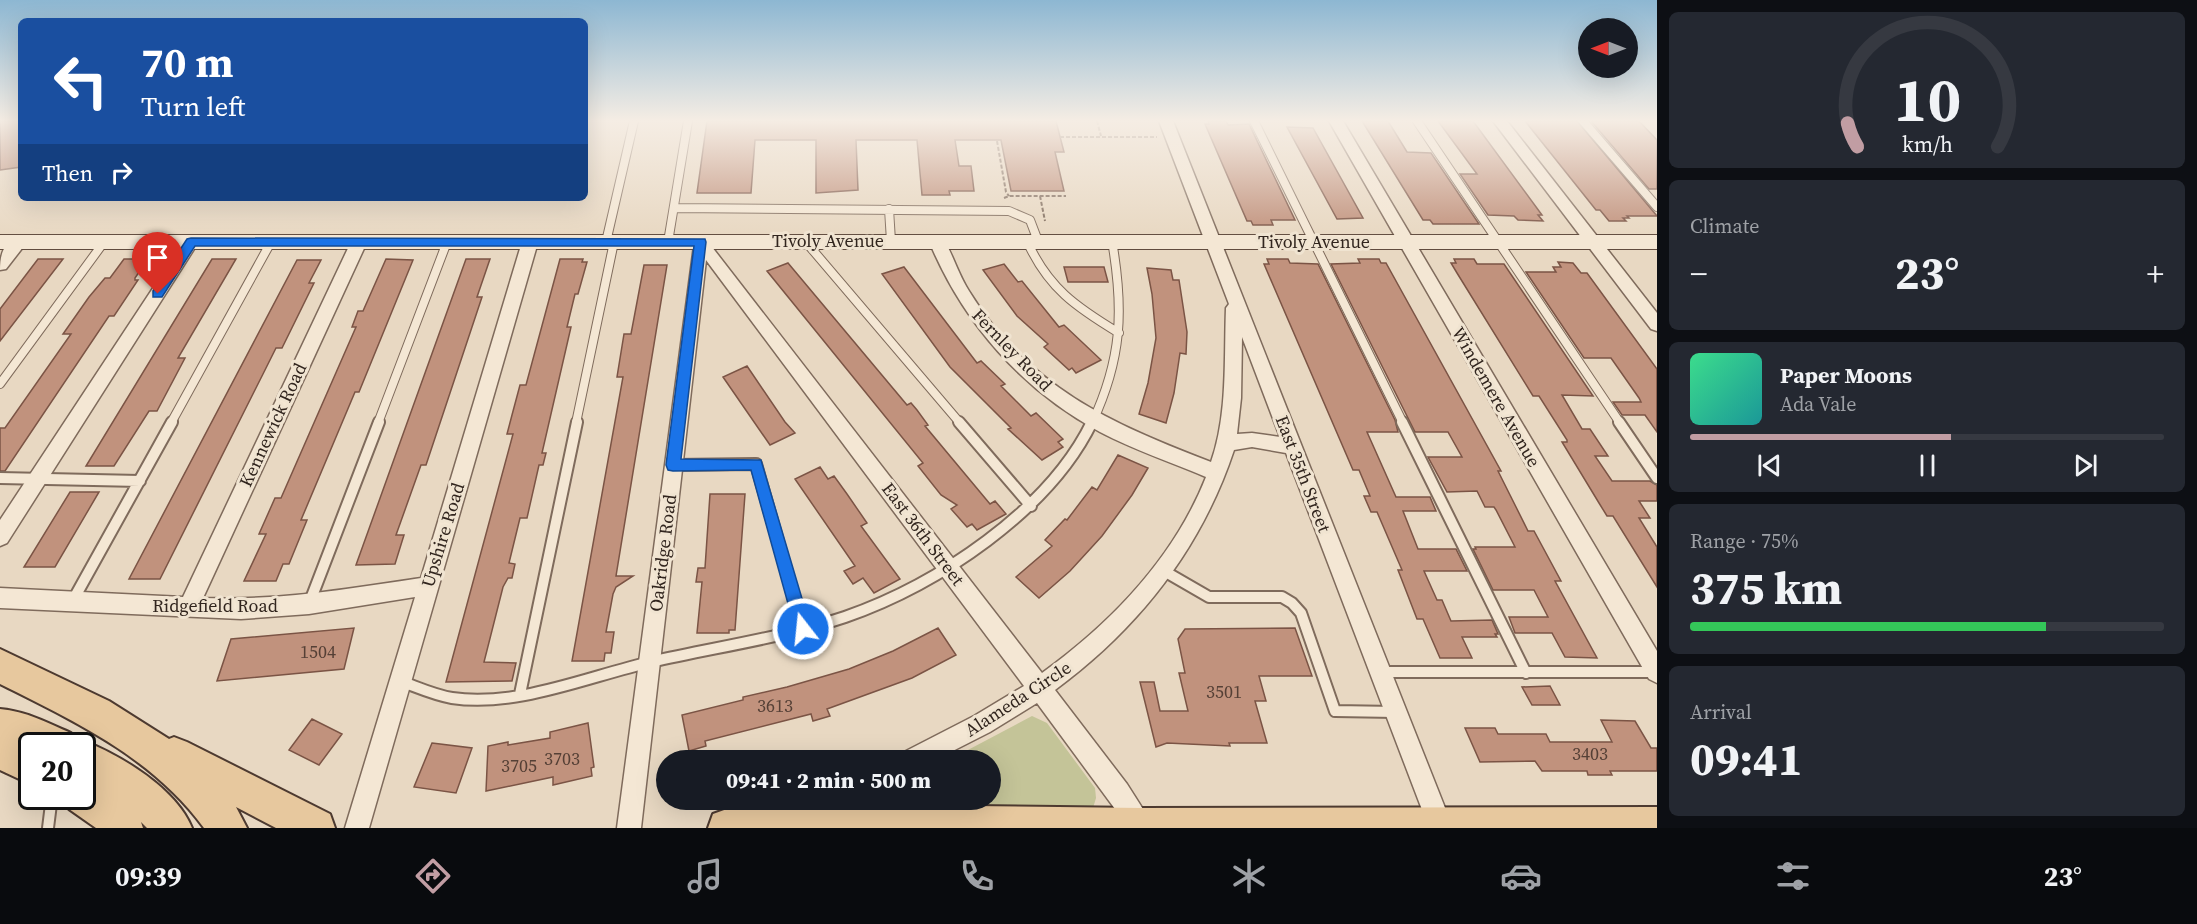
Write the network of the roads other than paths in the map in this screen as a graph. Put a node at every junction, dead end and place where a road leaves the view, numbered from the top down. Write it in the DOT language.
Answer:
graph roads {
  1 [pos="626,160"];
  2 [pos="682,160"];
  3 [pos="1177,160"];
  4 [pos="1273,160"];
  5 [pos="1358,160"];
  6 [pos="1443,160"];
  7 [pos="1530,160"];
  8 [pos="1616,160"];
  9 [pos="1657,207"];
  10 [pos="674,208"];
  11 [pos="890,209"];
  12 [pos="1037,238"];
  13 [pos="805,241"];
  14 [pos="891,241"];
  15 [pos="937,241"];
  16 [pos="1112,241"];
  17 [pos="10,242"];
  18 [pos="104,242"];
  19 [pos="191,242"];
  20 [pos="271,242"];
  21 [pos="359,242"];
  22 [pos="447,242"];
  23 [pos="530,242"];
  24 [pos="610,242"];
  25 [pos="668,242"];
  26 [pos="700,242"];
  27 [pos="1213,242"];
  28 [pos="1314,242"];
  29 [pos="1406,242"];
  30 [pos="1498,242"];
  31 [pos="1593,242"];
  32 [pos="1657,242"];
  33 [pos="0,265"];
  34 [pos="1234,297"];
  35 [pos="1657,325"];
  36 [pos="1119,333"];
  37 [pos="0,384"];
  38 [pos="1094,420"];
  39 [pos="1227,443"];
  40 [pos="1292,446"];
  41 [pos="673,465"];
  42 [pos="1217,473"];
  43 [pos="0,478"];
  44 [pos="1657,478"];
  45 [pos="37,479"];
  46 [pos="140,482"];
  47 [pos="1031,506"];
  48 [pos="0,537"];
  49 [pos="947,566"];
  50 [pos="1164,571"];
  51 [pos="428,586"];
  52 [pos="0,598"];
  53 [pos="72,603"];
  54 [pos="309,604"];
  55 [pos="188,608"];
  56 [pos="803,629"];
  57 [pos="650,662"];
  58 [pos="0,666"];
  59 [pos="1380,672"];
  60 [pos="1657,672"];
  61 [pos="1526,673"];
  62 [pos="400,681"];
  63 [pos="1040,689"];
  64 [pos="520,694"];
  65 [pos="1396,712"];
  66 [pos="0,727"];
  67 [pos="27,732"];
  68 [pos="141,739"];
  69 [pos="0,750"];
  70 [pos="933,750"];
  71 [pos="18,760"];
  72 [pos="96,766"];
  73 [pos="96,804"];
  74 [pos="50,810"];
  75 [pos="882,817"];
  76 [pos="1657,826"];
  77 [pos="1440,827"];
  78 [pos="48,828"];
  79 [pos="124,828"];
  80 [pos="173,828"];
  81 [pos="228,828"];
  82 [pos="316,828"];
  83 [pos="357,828"];
  84 [pos="629,828"];
  85 [pos="727,828"];
  86 [pos="1142,828"];
  1 -- 24 [label="lane"];
  2 -- 10 [label="lane"];
  3 -- 27 [label="street, East 35th Street"];
  4 -- 28 [label="lane"];
  5 -- 29 [label="street, Windemere Avenue"];
  6 -- 30 [label="lane"];
  7 -- 31 [label="street"];
  8 -- 9 [label="lane"];
  10 -- 11 [label="lane"];
  10 -- 25 [label="lane"];
  11 -- 12 [label="lane"];
  11 -- 14 [label="lane"];
  12 -- 15 [label="street, Tivoly Avenue"];
  12 -- 16 [label="street, Tivoly Avenue"];
  12 -- 36 [label="lane"];
  13 -- 14 [label="street, Tivoly Avenue"];
  13 -- 26 [label="street, Tivoly Avenue"];
  13 -- 47 [label="lane"];
  14 -- 15 [label="street, Tivoly Avenue"];
  15 -- 38 [label="street, Fernley Road"];
  16 -- 27 [label="street, Tivoly Avenue"];
  16 -- 36 [label="lane"];
  17 -- 18 [label="street, Tivoly Avenue"];
  17 -- 33 [label="street"];
  18 -- 19 [label="street, Tivoly Avenue"];
  18 -- 37 [label="lane"];
  19 -- 20 [label="street, Tivoly Avenue"];
  19 -- 45 [label="street"];
  20 -- 21 [label="street, Tivoly Avenue"];
  20 -- 46 [label="lane"];
  21 -- 22 [label="street, Tivoly Avenue"];
  21 -- 55 [label="street, Kennewick Road"];
  22 -- 23 [label="street, Tivoly Avenue"];
  22 -- 54 [label="lane"];
  23 -- 24 [label="street, Tivoly Avenue"];
  23 -- 51 [label="street, Upshire Road"];
  24 -- 25 [label="street, Tivoly Avenue"];
  24 -- 64 [label="lane"];
  25 -- 26 [label="street, Tivoly Avenue"];
  26 -- 41 [label="street, Oakridge Road"];
  26 -- 49 [label="street, East 36th Street"];
  27 -- 28 [label="street, Tivoly Avenue"];
  27 -- 34 [label="street, East 35th Street"];
  28 -- 29 [label="street, Tivoly Avenue"];
  28 -- 61 [label="lane"];
  29 -- 30 [label="street, Tivoly Avenue"];
  29 -- 60 [label="street, Windemere Avenue"];
  30 -- 31 [label="street, Tivoly Avenue"];
  30 -- 44 [label="lane"];
  31 -- 32 [label="street, Tivoly Avenue"];
  31 -- 35 [label="street"];
  34 -- 39 [label="street, Alameda Circle"];
  34 -- 40 [label="street, East 35th Street"];
  36 -- 38 [label="lane"];
  38 -- 42 [label="street, Fernley Road"];
  38 -- 47 [label="lane"];
  39 -- 40 [label="street"];
  39 -- 42 [label="street, Alameda Circle"];
  40 -- 59 [label="street, East 35th Street"];
  41 -- 56 [label="lane"];
  41 -- 57 [label="street, Oakridge Road"];
  42 -- 50 [label="street, Alameda Circle"];
  43 -- 45 [label="lane"];
  45 -- 46 [label="lane"];
  45 -- 48 [label="street"];
  46 -- 53 [label="lane"];
  47 -- 49 [label="lane"];
  49 -- 56 [label="lane"];
  49 -- 63 [label="street, East 36th Street"];
  50 -- 63 [label="street, Alameda Circle"];
  50 -- 65 [label="lane"];
  51 -- 54 [label="street, Ridgefield Road"];
  51 -- 62 [label="street, Upshire Road"];
  52 -- 53 [label="street, Ridgefield Road"];
  53 -- 55 [label="street, Ridgefield Road"];
  54 -- 55 [label="street, Ridgefield Road"];
  56 -- 57 [label="lane"];
  57 -- 64 [label="lane"];
  57 -- 84 [label="street, Oakridge Road"];
  58 -- 68 [label="main road"];
  59 -- 61 [label="lane"];
  59 -- 65 [label="street, East 35th Street"];
  60 -- 61 [label="lane"];
  62 -- 64 [label="lane"];
  62 -- 83 [label="street, Upshire Road"];
  63 -- 70 [label="street, Alameda Circle"];
  63 -- 86 [label="street, East 36th Street"];
  65 -- 77 [label="street, East 35th Street"];
  66 -- 67 [label="main road"];
  68 -- 81 [label="main road"];
  68 -- 82 [label="main road"];
  69 -- 71 [label="main road"];
  72 -- 80 [label="main road"];
  73 -- 79 [label="main road"];
  74 -- 78 [label="lane"];
  75 -- 85 [label="main road"];
  75 -- 86 [label="main road"];
  76 -- 77 [label="main road"];
  77 -- 86 [label="main road"];
}
